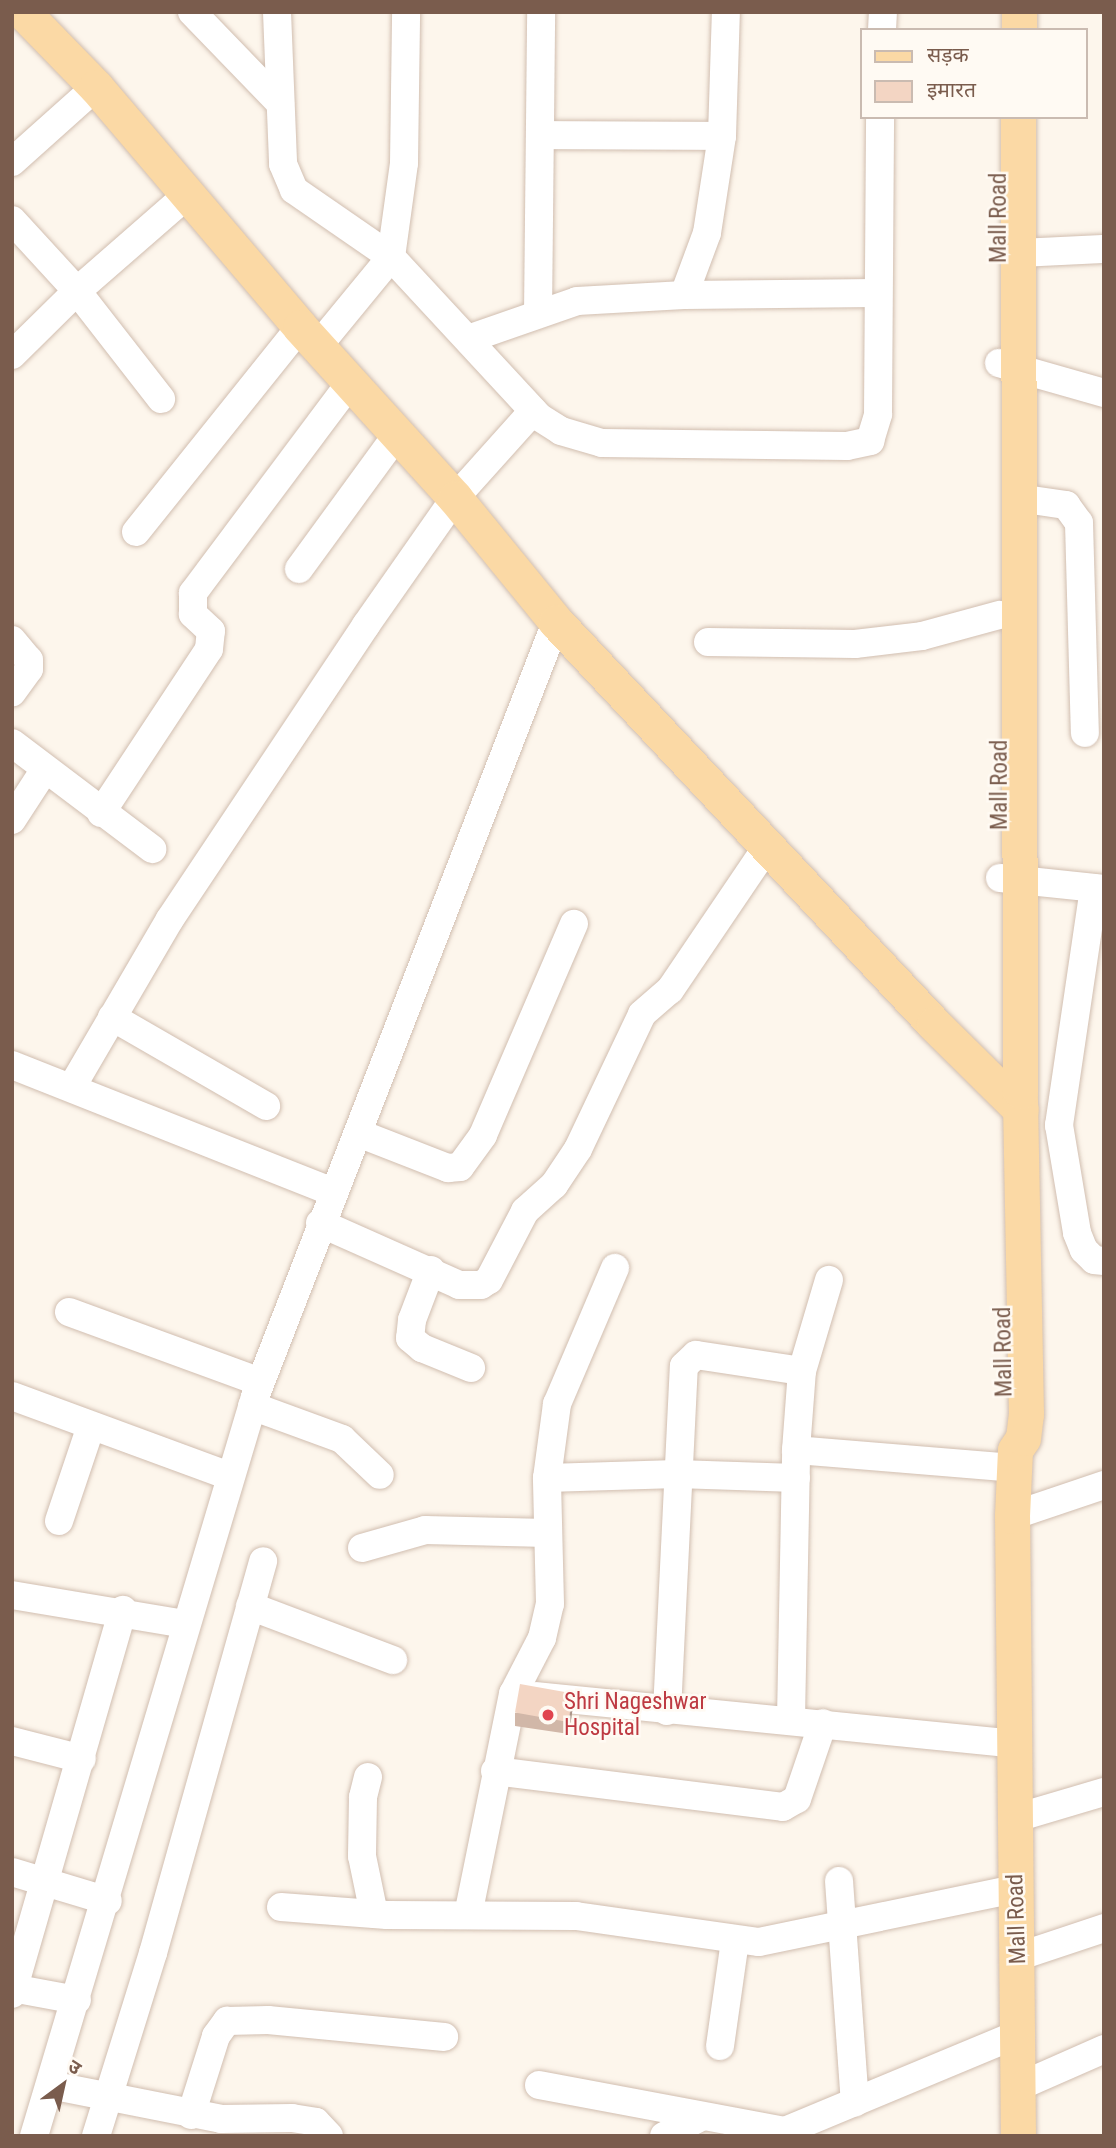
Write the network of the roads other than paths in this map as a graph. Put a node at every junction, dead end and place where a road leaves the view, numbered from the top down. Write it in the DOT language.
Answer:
graph roads {
  1 [pos="23,12"];
  2 [pos="192,12"];
  3 [pos="277,12"];
  4 [pos="406,12"];
  5 [pos="541,12"];
  6 [pos="726,12"];
  7 [pos="96,87"];
  8 [pos="280,103"];
  9 [pos="880,119"];
  10 [pos="999,119"];
  11 [pos="1018,119"];
  12 [pos="540,135"];
  13 [pos="722,136"];
  14 [pos="12,162"];
  15 [pos="188,194"];
  16 [pos="12,220"];
  17 [pos="1104,249"];
  18 [pos="1018,253"];
  19 [pos="391,257"];
  20 [pos="77,290"];
  21 [pos="876,293"];
  22 [pos="684,295"];
  23 [pos="538,314"];
  24 [pos="309,337"];
  25 [pos="468,340"];
  26 [pos="12,355"];
  27 [pos="1008,366"];
  28 [pos="351,382"];
  29 [pos="1104,393"];
  30 [pos="161,399"];
  31 [pos="533,411"];
  32 [pos="398,432"];
  33 [pos="455,498"];
  34 [pos="1018,498"];
  35 [pos="136,531"];
  36 [pos="299,569"];
  37 [pos="999,615"];
  38 [pos="556,622"];
  39 [pos="12,640"];
  40 [pos="708,642"];
  41 [pos="12,692"];
  42 [pos="1085,733"];
  43 [pos="12,743"];
  44 [pos="45,769"];
  45 [pos="101,813"];
  46 [pos="12,820"];
  47 [pos="767,846"];
  48 [pos="152,849"];
  49 [pos="1011,878"];
  50 [pos="1099,889"];
  51 [pos="574,924"];
  52 [pos="112,1017"];
  53 [pos="12,1065"];
  54 [pos="72,1085"];
  55 [pos="266,1106"];
  56 [pos="1010,1113"];
  57 [pos="1059,1125"];
  58 [pos="358,1133"];
  59 [pos="332,1192"];
  60 [pos="320,1223"];
  61 [pos="1104,1261"];
  62 [pos="615,1268"];
  63 [pos="431,1270"];
  64 [pos="829,1280"];
  65 [pos="69,1312"];
  66 [pos="471,1368"];
  67 [pos="802,1371"];
  68 [pos="256,1394"];
  69 [pos="12,1396"];
  70 [pos="91,1426"];
  71 [pos="796,1450"];
  72 [pos="1014,1459"];
  73 [pos="677,1474"];
  74 [pos="380,1475"];
  75 [pos="230,1476"];
  76 [pos="547,1478"];
  77 [pos="796,1478"];
  78 [pos="1104,1485"];
  79 [pos="1012,1516"];
  80 [pos="59,1521"];
  81 [pos="547,1533"];
  82 [pos="362,1548"];
  83 [pos="263,1561"];
  84 [pos="12,1595"];
  85 [pos="250,1606"];
  86 [pos="123,1611"];
  87 [pos="185,1624"];
  88 [pos="393,1660"];
  89 [pos="513,1694"];
  90 [pos="667,1711"];
  91 [pos="791,1718"];
  92 [pos="823,1723"];
  93 [pos="12,1741"];
  94 [pos="1017,1744"];
  95 [pos="82,1759"];
  96 [pos="495,1771"];
  97 [pos="368,1777"];
  98 [pos="1104,1792"];
  99 [pos="1016,1818"];
  100 [pos="12,1872"];
  101 [pos="839,1881"];
  102 [pos="47,1884"];
  103 [pos="1014,1889"];
  104 [pos="108,1901"];
  105 [pos="281,1907"];
  106 [pos="374,1914"];
  107 [pos="468,1915"];
  108 [pos="841,1925"];
  109 [pos="1104,1928"];
  110 [pos="735,1941"];
  111 [pos="1020,1956"];
  112 [pos="13,1990"];
  113 [pos="77,2000"];
  114 [pos="1018,2034"];
  115 [pos="444,2037"];
  116 [pos="720,2046"];
  117 [pos="1104,2049"];
  118 [pos="50,2085"];
  119 [pos="539,2085"];
  120 [pos="1018,2087"];
  121 [pos="108,2098"];
  122 [pos="855,2102"];
  123 [pos="191,2115"];
  124 [pos="701,2117"];
  125 [pos="34,2136"];
  126 [pos="96,2136"];
  127 [pos="329,2136"];
  128 [pos="664,2136"];
  129 [pos="1018,2136"];
  1 -- 7 [label="main road"];
  2 -- 8 [label="street"];
  3 -- 8 [label="street"];
  4 -- 19 [label="street"];
  5 -- 12 [label="street"];
  6 -- 13 [label="street"];
  7 -- 14 [label="street"];
  7 -- 15 [label="main road"];
  8 -- 19 [label="street"];
  9 -- 21 [label="street"];
  10 -- 27 [label="main road, Mall Road"];
  11 -- 18 [label="main road, Mall Road"];
  12 -- 13 [label="street"];
  12 -- 23 [label="street"];
  13 -- 22 [label="street"];
  15 -- 20 [label="street"];
  15 -- 24 [label="main road"];
  16 -- 20 [label="street"];
  17 -- 18 [label="street"];
  18 -- 27 [label="main road, Mall Road"];
  19 -- 24 [label="street"];
  19 -- 25 [label="street"];
  20 -- 26 [label="street"];
  20 -- 30 [label="street"];
  21 -- 22 [label="street"];
  21 -- 31 [label="street"];
  22 -- 23 [label="street"];
  23 -- 25 [label="street"];
  24 -- 28 [label="main road"];
  24 -- 35 [label="street"];
  25 -- 31 [label="street"];
  27 -- 29 [label="street"];
  27 -- 34 [label="main road, Mall Road"];
  27 -- 37 [label="main road, Mall Road"];
  28 -- 32 [label="main road"];
  28 -- 45 [label="street"];
  31 -- 33 [label="street"];
  32 -- 33 [label="main road"];
  32 -- 36 [label="street"];
  33 -- 38 [label="main road"];
  33 -- 52 [label="street"];
  34 -- 42 [label="street"];
  34 -- 49 [label="main road, Mall Road"];
  37 -- 40 [label="street"];
  37 -- 49 [label="main road, Mall Road"];
  38 -- 47 [label="main road"];
  38 -- 58 [label="street"];
  39 -- 41 [label="street"];
  43 -- 44 [label="street"];
  44 -- 45 [label="street"];
  44 -- 46 [label="street"];
  45 -- 48 [label="street"];
  47 -- 56 [label="main road"];
  47 -- 63 [label="street"];
  49 -- 50 [label="street"];
  49 -- 56 [label="main road, Mall Road"];
  50 -- 57 [label="street"];
  51 -- 58 [label="street"];
  52 -- 54 [label="street"];
  52 -- 55 [label="street"];
  53 -- 54 [label="street"];
  54 -- 59 [label="street"];
  56 -- 57 [label="street"];
  56 -- 72 [label="main road, Mall Road"];
  57 -- 61 [label="street"];
  58 -- 59 [label="street"];
  59 -- 60 [label="street"];
  60 -- 63 [label="street"];
  60 -- 68 [label="street"];
  62 -- 76 [label="street"];
  63 -- 66 [label="street"];
  64 -- 67 [label="street"];
  65 -- 68 [label="street"];
  67 -- 71 [label="street"];
  67 -- 73 [label="street"];
  68 -- 74 [label="street"];
  68 -- 75 [label="street"];
  69 -- 70 [label="street"];
  70 -- 75 [label="street"];
  70 -- 80 [label="street"];
  71 -- 72 [label="street"];
  71 -- 77 [label="street"];
  72 -- 79 [label="main road, Mall Road"];
  73 -- 76 [label="street"];
  73 -- 77 [label="street"];
  73 -- 90 [label="street"];
  75 -- 87 [label="street"];
  76 -- 81 [label="street"];
  77 -- 91 [label="street"];
  78 -- 79 [label="street"];
  79 -- 94 [label="main road, Mall Road"];
  81 -- 82 [label="street"];
  81 -- 89 [label="street"];
  83 -- 85 [label="street"];
  84 -- 86 [label="street"];
  85 -- 88 [label="street"];
  85 -- 121 [label="street"];
  86 -- 87 [label="street"];
  86 -- 95 [label="street"];
  87 -- 104 [label="street"];
  89 -- 90 [label="street"];
  89 -- 96 [label="street"];
  90 -- 91 [label="street"];
  91 -- 92 [label="street"];
  92 -- 94 [label="street"];
  92 -- 96 [label="street"];
  93 -- 95 [label="street"];
  94 -- 99 [label="main road, Mall Road"];
  95 -- 102 [label="street"];
  96 -- 107 [label="street"];
  97 -- 106 [label="street"];
  98 -- 99 [label="street"];
  99 -- 103 [label="main road, Mall Road"];
  100 -- 102 [label="street"];
  101 -- 108 [label="street"];
  102 -- 104 [label="street"];
  102 -- 112 [label="street"];
  103 -- 108 [label="street"];
  103 -- 111 [label="main road, Mall Road"];
  104 -- 113 [label="street"];
  105 -- 106 [label="street"];
  106 -- 107 [label="street"];
  107 -- 110 [label="street"];
  108 -- 110 [label="street"];
  108 -- 122 [label="street"];
  109 -- 111 [label="street"];
  110 -- 116 [label="street"];
  111 -- 114 [label="main road, Mall Road"];
  112 -- 113 [label="street"];
  113 -- 118 [label="street"];
  114 -- 120 [label="main road, Mall Road"];
  114 -- 122 [label="street"];
  115 -- 123 [label="street"];
  117 -- 120 [label="street"];
  118 -- 121 [label="street"];
  118 -- 125 [label="street"];
  119 -- 124 [label="street"];
  120 -- 129 [label="main road, Mall Road"];
  121 -- 123 [label="street"];
  121 -- 126 [label="street"];
  122 -- 124 [label="street"];
  123 -- 127 [label="street"];
  124 -- 128 [label="street"];
}
